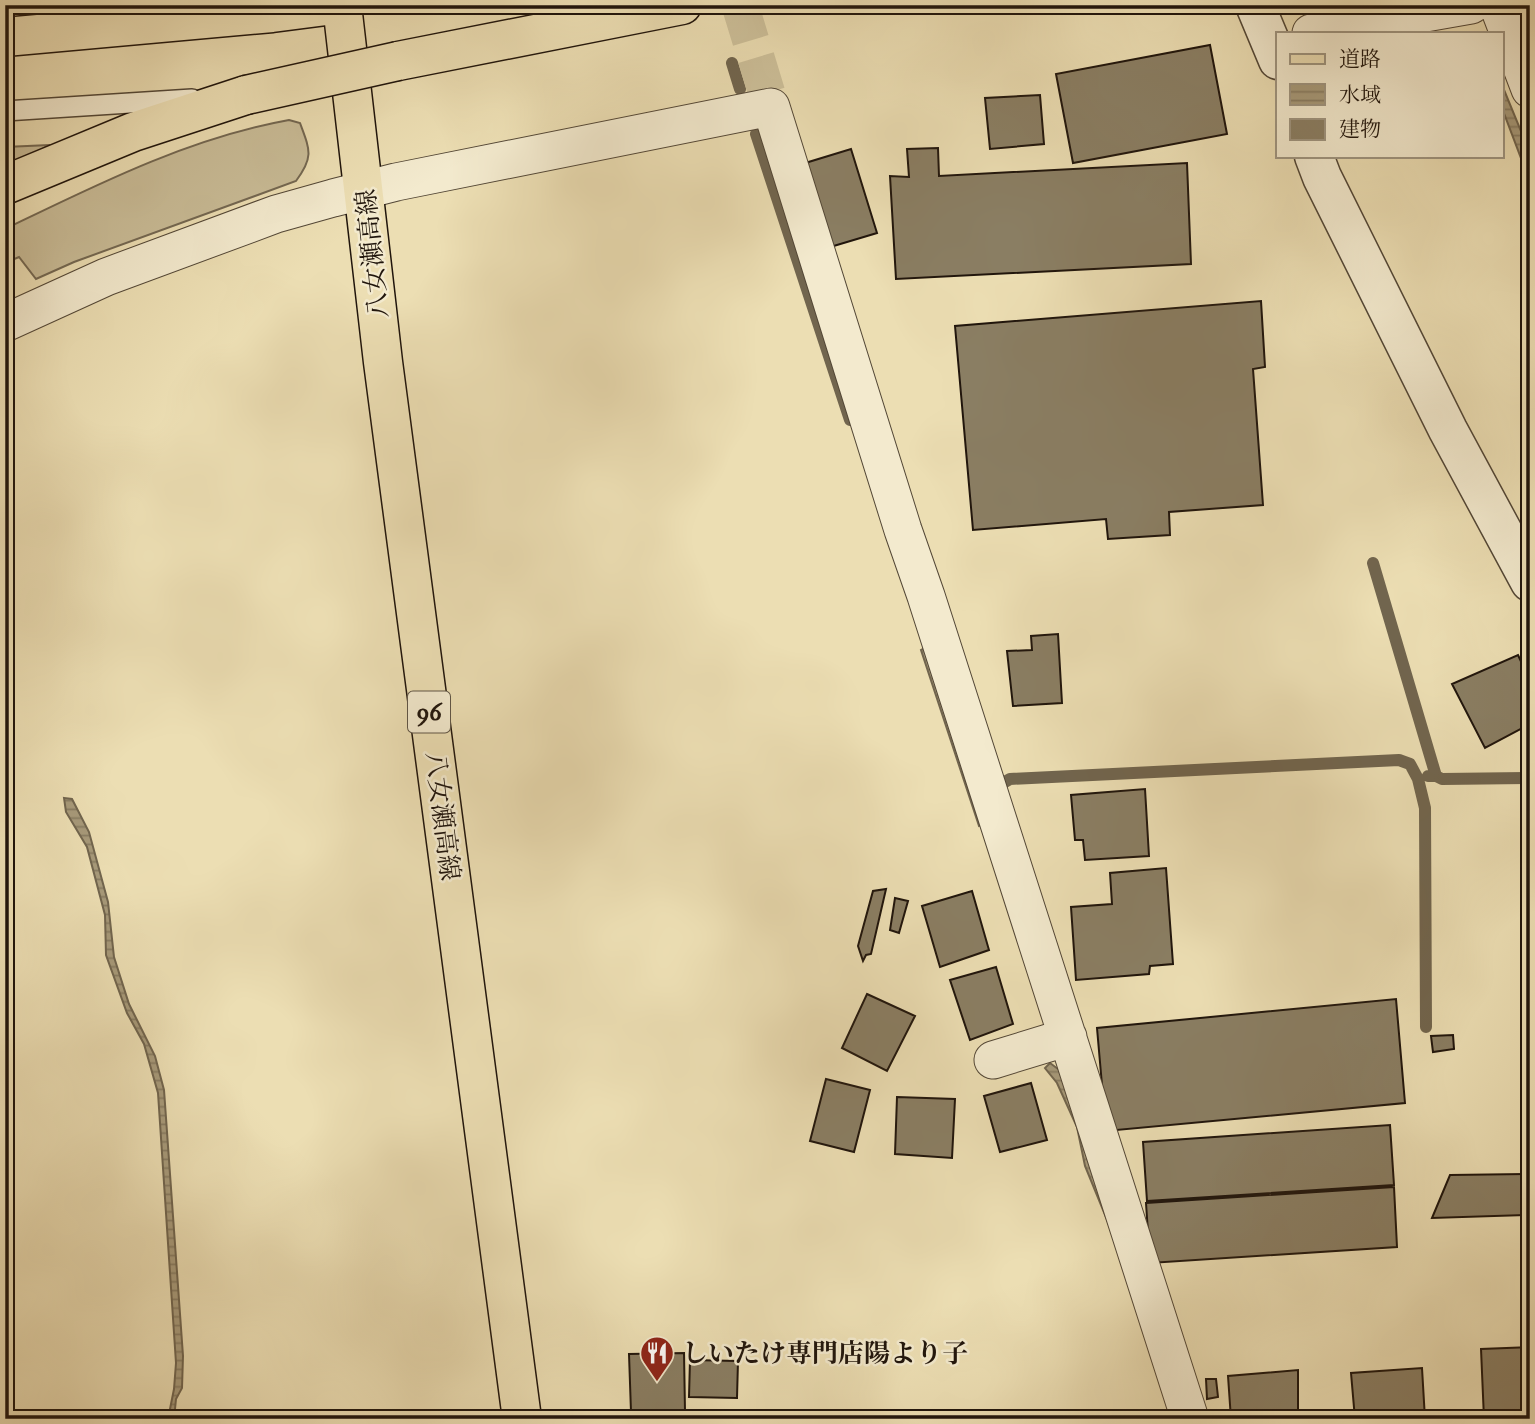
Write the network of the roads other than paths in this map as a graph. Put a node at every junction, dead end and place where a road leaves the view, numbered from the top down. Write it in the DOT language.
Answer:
graph roads {
  1 [pos="334,5"];
  2 [pos="342,5"];
  3 [pos="682,5"];
  4 [pos="1255,5"];
  5 [pos="1471,5"];
  6 [pos="1498,5"];
  7 [pos="1317,32"];
  8 [pos="5,37"];
  9 [pos="1275,47"];
  10 [pos="1530,89"];
  11 [pos="246,95"];
  12 [pos="5,111"];
  13 [pos="1315,158"];
  14 [pos="5,185"];
  15 [pos="365,189"];
  16 [pos="7,313"];
  17 [pos="1530,582"];
  18 [pos="1068,1037"];
  19 [pos="993,1060"];
  20 [pos="522,1419"];
  21 [pos="1190,1419"];
  1 -- 8 [label="main road"];
  2 -- 15 [label="main road, 八女瀬高線 / 96"];
  3 -- 11 [label="main road, bridge"];
  4 -- 9 [label="street"];
  5 -- 7 [label="street"];
  6 -- 10 [label="street"];
  11 -- 12 [label="lane"];
  11 -- 14 [label="main road"];
  13 -- 17 [label="street"];
  15 -- 16 [label="street"];
  15 -- 18 [label="street"];
  15 -- 20 [label="main road, 八女瀬高線 / 96"];
  18 -- 19 [label="street"];
  18 -- 21 [label="street"];
}
